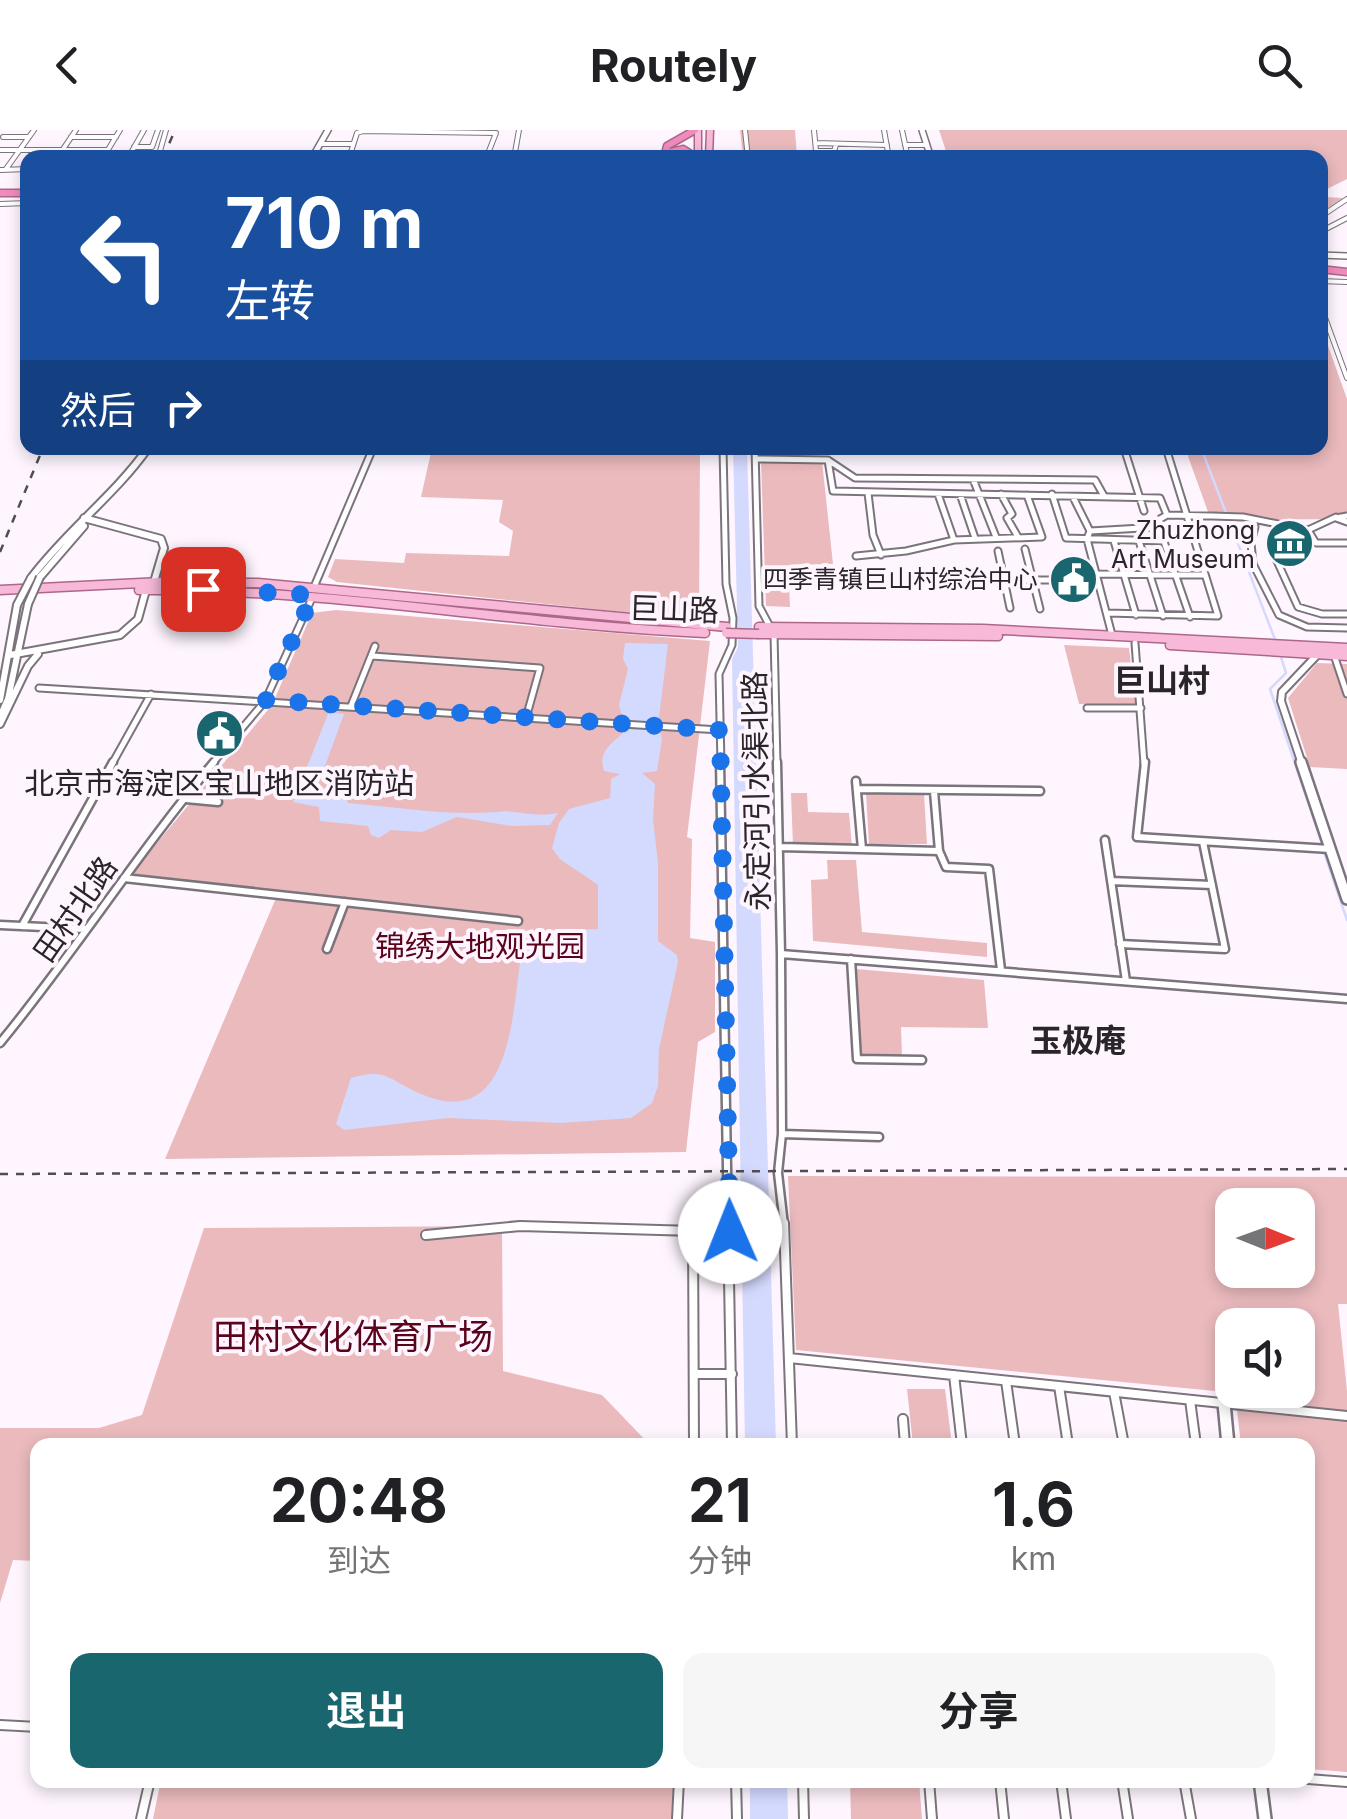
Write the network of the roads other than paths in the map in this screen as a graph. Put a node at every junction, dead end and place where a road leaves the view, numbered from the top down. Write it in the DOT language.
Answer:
graph roads {
  1 [pos="8,130"];
  2 [pos="34,130"];
  3 [pos="76,130"];
  4 [pos="120,130"];
  5 [pos="144,130"];
  6 [pos="158,130"];
  7 [pos="326,130"];
  8 [pos="884,130"];
  9 [pos="902,130"];
  10 [pos="925,130"];
  11 [pos="703,132"];
  12 [pos="2,137"];
  13 [pos="29,137"];
  14 [pos="71,137"];
  15 [pos="117,139"];
  16 [pos="139,139"];
  17 [pos="128,140"];
  18 [pos="320,144"];
  19 [pos="352,144"];
  20 [pos="887,145"];
  21 [pos="905,145"];
  22 [pos="926,145"];
  23 [pos="133,149"];
  24 [pos="3,150"];
  25 [pos="20,150"];
  26 [pos="62,150"];
  27 [pos="107,150"];
  28 [pos="142,150"];
  29 [pos="316,150"];
  30 [pos="351,150"];
  31 [pos="489,150"];
  32 [pos="666,150"];
  33 [pos="834,150"];
  34 [pos="888,150"];
  35 [pos="906,150"];
  36 [pos="929,150"];
  37 [pos="0,158"];
  38 [pos="3,169"];
  39 [pos="1328,326"];
  40 [pos="1347,378"];
  41 [pos="147,455"];
  42 [pos="370,455"];
  43 [pos="723,455"];
  44 [pos="756,455"];
  45 [pos="1126,455"];
  46 [pos="1168,455"];
  47 [pos="756,460"];
  48 [pos="828,460"];
  49 [pos="973,479"];
  50 [pos="868,493"];
  51 [pos="938,494"];
  52 [pos="960,494"];
  53 [pos="980,494"];
  54 [pos="1001,494"];
  55 [pos="1052,494"];
  56 [pos="1027,495"];
  57 [pos="1074,497"];
  58 [pos="1104,497"];
  59 [pos="1140,498"];
  60 [pos="1144,511"];
  61 [pos="1167,515"];
  62 [pos="1188,516"];
  63 [pos="87,519"];
  64 [pos="1252,519"];
  65 [pos="1343,519"];
  66 [pos="1159,527"];
  67 [pos="1308,530"];
  68 [pos="1090,531"];
  69 [pos="996,536"];
  70 [pos="1018,537"];
  71 [pos="975,538"];
  72 [pos="1087,539"];
  73 [pos="1347,539"];
  74 [pos="954,540"];
  75 [pos="1114,540"];
  76 [pos="1139,541"];
  77 [pos="1164,541"];
  78 [pos="1024,549"];
  79 [pos="1272,550"];
  80 [pos="998,551"];
  81 [pos="881,555"];
  82 [pos="856,556"];
  83 [pos="1098,574"];
  84 [pos="1124,575"];
  85 [pos="1150,575"];
  86 [pos="1176,575"];
  87 [pos="1203,575"];
  88 [pos="35,577"];
  89 [pos="987,580"];
  90 [pos="1004,580"];
  91 [pos="1033,580"];
  92 [pos="1060,580"];
  93 [pos="154,582"];
  94 [pos="146,590"];
  95 [pos="313,591"];
  96 [pos="0,593"];
  97 [pos="17,605"];
  98 [pos="1010,608"];
  99 [pos="1040,610"];
  100 [pos="1108,613"];
  101 [pos="1347,614"];
  102 [pos="1136,615"];
  103 [pos="1162,616"];
  104 [pos="1190,616"];
  105 [pos="1347,628"];
  106 [pos="774,631"];
  107 [pos="1112,635"];
  108 [pos="1136,643"];
  109 [pos="376,646"];
  110 [pos="1267,648"];
  111 [pos="1347,648"];
  112 [pos="44,650"];
  113 [pos="1318,650"];
  114 [pos="14,655"];
  115 [pos="1334,655"];
  116 [pos="372,656"];
  117 [pos="1347,656"];
  118 [pos="39,688"];
  119 [pos="151,694"];
  120 [pos="1347,694"];
  121 [pos="0,700"];
  122 [pos="265,700"];
  123 [pos="350,706"];
  124 [pos="1087,708"];
  125 [pos="1142,708"];
  126 [pos="526,718"];
  127 [pos="0,721"];
  128 [pos="616,725"];
  129 [pos="668,729"];
  130 [pos="720,730"];
  131 [pos="934,791"];
  132 [pos="1040,791"];
  133 [pos="184,799"];
  134 [pos="218,802"];
  135 [pos="1105,840"];
  136 [pos="1203,842"];
  137 [pos="780,847"];
  138 [pos="862,849"];
  139 [pos="1330,849"];
  140 [pos="939,851"];
  141 [pos="123,878"];
  142 [pos="1111,880"];
  143 [pos="1212,885"];
  144 [pos="1347,899"];
  145 [pos="345,902"];
  146 [pos="518,921"];
  147 [pos="0,925"];
  148 [pos="22,926"];
  149 [pos="88,929"];
  150 [pos="1120,944"];
  151 [pos="327,949"];
  152 [pos="781,954"];
  153 [pos="851,959"];
  154 [pos="1001,970"];
  155 [pos="1126,981"];
  156 [pos="1347,999"];
  157 [pos="0,1043"];
  158 [pos="922,1060"];
  159 [pos="782,1134"];
  160 [pos="880,1136"];
  161 [pos="693,1230"];
  162 [pos="730,1232"];
  163 [pos="426,1235"];
  164 [pos="789,1358"];
  165 [pos="694,1374"];
  166 [pos="732,1374"];
  167 [pos="954,1375"];
  168 [pos="1006,1381"];
  169 [pos="1060,1386"];
  170 [pos="1114,1392"];
  171 [pos="1190,1400"];
  172 [pos="1215,1402"];
  173 [pos="1224,1408"];
  174 [pos="1271,1408"];
  175 [pos="1347,1416"];
  176 [pos="903,1419"];
  177 [pos="694,1438"];
  178 [pos="732,1438"];
  179 [pos="792,1438"];
  180 [pos="904,1438"];
  181 [pos="961,1438"];
  182 [pos="1014,1438"];
  183 [pos="1067,1438"];
  184 [pos="1123,1438"];
  185 [pos="1195,1438"];
  186 [pos="1227,1438"];
  187 [pos="0,1725"];
  188 [pos="30,1727"];
  189 [pos="1315,1780"];
  190 [pos="1347,1782"];
  191 [pos="148,1788"];
  192 [pos="679,1788"];
  193 [pos="736,1788"];
  194 [pos="802,1788"];
  195 [pos="930,1788"];
  196 [pos="1001,1788"];
  197 [pos="1061,1788"];
  198 [pos="1123,1788"];
  199 [pos="1185,1788"];
  200 [pos="1261,1788"];
  201 [pos="141,1819"];
  202 [pos="677,1819"];
  203 [pos="737,1819"];
  204 [pos="804,1819"];
  205 [pos="932,1819"];
  206 [pos="1004,1819"];
  207 [pos="1066,1819"];
  208 [pos="1128,1819"];
  209 [pos="1191,1819"];
  210 [pos="1264,1819"];
  1 -- 12 [label="street"];
  2 -- 13 [label="street"];
  3 -- 14 [label="street"];
  4 -- 15 [label="street"];
  5 -- 16 [label="street"];
  6 -- 23 [label="street"];
  7 -- 18 [label="main road"];
  8 -- 20 [label="street"];
  9 -- 21 [label="street"];
  10 -- 22 [label="main road"];
  11 -- 32 [label="highway"];
  12 -- 13 [label="street"];
  13 -- 25 [label="street"];
  14 -- 15 [label="street"];
  14 -- 26 [label="street"];
  15 -- 27 [label="street"];
  16 -- 17 [label="street"];
  16 -- 23 [label="street"];
  18 -- 19 [label="street"];
  18 -- 29 [label="main road"];
  19 -- 30 [label="street"];
  19 -- 31 [label="street"];
  20 -- 33 [label="street"];
  20 -- 34 [label="street"];
  21 -- 22 [label="street"];
  21 -- 35 [label="street"];
  22 -- 36 [label="main road"];
  23 -- 28 [label="street"];
  24 -- 25 [label="street"];
  24 -- 37 [label="street"];
  25 -- 26 [label="street"];
  25 -- 38 [label="street"];
  26 -- 27 [label="street"];
  39 -- 40 [label="street"];
  41 -- 63 [label="main road"];
  42 -- 95 [label="street, 田村北路"];
  43 -- 130 [label="street"];
  44 -- 47 [label="street"];
  45 -- 59 [label="street"];
  46 -- 62 [label="street"];
  47 -- 48 [label="street"];
  47 -- 106 [label="street"];
  48 -- 49 [label="street"];
  48 -- 50 [label="street"];
  49 -- 53 [label="street"];
  49 -- 58 [label="street"];
  50 -- 51 [label="street"];
  50 -- 81 [label="street"];
  51 -- 52 [label="street"];
  51 -- 74 [label="street"];
  52 -- 53 [label="street"];
  52 -- 71 [label="street"];
  53 -- 54 [label="street"];
  53 -- 69 [label="street"];
  54 -- 56 [label="street"];
  54 -- 70 [label="street"];
  55 -- 56 [label="street"];
  55 -- 58 [label="street"];
  55 -- 72 [label="street"];
  56 -- 70 [label="street"];
  57 -- 68 [label="street"];
  58 -- 59 [label="street"];
  59 -- 60 [label="street"];
  59 -- 61 [label="street"];
  61 -- 62 [label="street"];
  61 -- 66 [label="street"];
  62 -- 64 [label="street"];
  62 -- 87 [label="street"];
  63 -- 88 [label="main road"];
  63 -- 93 [label="main road"];
  64 -- 67 [label="street"];
  64 -- 105 [label="street"];
  65 -- 67 [label="street"];
  65 -- 73 [label="street"];
  66 -- 68 [label="street"];
  66 -- 77 [label="street"];
  67 -- 73 [label="street"];
  68 -- 72 [label="street"];
  69 -- 70 [label="street"];
  69 -- 71 [label="street"];
  71 -- 74 [label="street"];
  72 -- 75 [label="street"];
  72 -- 83 [label="street"];
  74 -- 81 [label="street"];
  75 -- 76 [label="street"];
  75 -- 84 [label="street"];
  76 -- 77 [label="street"];
  76 -- 85 [label="street"];
  77 -- 86 [label="street"];
  78 -- 91 [label="street"];
  79 -- 101 [label="street"];
  80 -- 90 [label="street"];
  81 -- 82 [label="street"];
  83 -- 84 [label="street"];
  83 -- 100 [label="street"];
  84 -- 85 [label="street"];
  84 -- 102 [label="street"];
  85 -- 86 [label="street"];
  85 -- 103 [label="street"];
  86 -- 87 [label="street"];
  86 -- 104 [label="street"];
  87 -- 104 [label="street"];
  88 -- 97 [label="main road, bridge"];
  88 -- 114 [label="main road, bridge"];
  89 -- 90 [label="street"];
  90 -- 91 [label="street"];
  90 -- 98 [label="street"];
  91 -- 92 [label="street"];
  91 -- 99 [label="street"];
  93 -- 95 [label="main road, 巨山路"];
  93 -- 96 [label="main road, 巨山路"];
  94 -- 95 [label="main road, 巨山路"];
  94 -- 96 [label="main road, 巨山路"];
  94 -- 112 [label="main road"];
  95 -- 106 [label="main road, 巨山路, bridge"];
  95 -- 122 [label="street, 田村北路"];
  97 -- 114 [label="main road"];
  100 -- 102 [label="street"];
  100 -- 107 [label="street"];
  102 -- 103 [label="street"];
  103 -- 104 [label="street"];
  106 -- 107 [label="main road, 巨山路"];
  106 -- 108 [label="main road, 巨山路"];
  106 -- 137 [label="street, 永定河引水渠北路"];
  107 -- 110 [label="main road, 巨山路"];
  108 -- 110 [label="main road, 巨山路"];
  108 -- 125 [label="street"];
  109 -- 116 [label="street"];
  110 -- 113 [label="main road, 巨山路"];
  111 -- 113 [label="main road, 巨山路"];
  112 -- 114 [label="main road"];
  112 -- 127 [label="main road"];
  113 -- 115 [label="main road, 巨山路"];
  113 -- 139 [label="main road"];
  114 -- 121 [label="main road"];
  114 -- 127 [label="main road"];
  115 -- 117 [label="main road, 巨山路"];
  115 -- 120 [label="street"];
  116 -- 123 [label="street"];
  116 -- 126 [label="street"];
  118 -- 119 [label="street"];
  119 -- 122 [label="street"];
  119 -- 148 [label="street"];
  122 -- 123 [label="street"];
  122 -- 133 [label="street, 田村北路"];
  123 -- 126 [label="street"];
  124 -- 125 [label="street"];
  125 -- 136 [label="street"];
  126 -- 128 [label="street"];
  128 -- 129 [label="street"];
  129 -- 130 [label="street"];
  130 -- 162 [label="street"];
  131 -- 132 [label="street"];
  131 -- 138 [label="street"];
  131 -- 140 [label="street"];
  133 -- 134 [label="street"];
  133 -- 141 [label="street, 田村北路"];
  135 -- 142 [label="street"];
  136 -- 139 [label="street"];
  136 -- 143 [label="street"];
  137 -- 138 [label="street"];
  137 -- 152 [label="street, 永定河引水渠北路"];
  138 -- 140 [label="street"];
  139 -- 144 [label="main road"];
  140 -- 154 [label="street"];
  141 -- 145 [label="street"];
  141 -- 149 [label="street, 田村北路"];
  142 -- 143 [label="street"];
  142 -- 150 [label="street"];
  143 -- 150 [label="street"];
  145 -- 146 [label="street"];
  145 -- 151 [label="street"];
  147 -- 148 [label="street"];
  148 -- 149 [label="street"];
  149 -- 157 [label="street, 田村北路"];
  150 -- 155 [label="street"];
  152 -- 153 [label="street"];
  152 -- 159 [label="street"];
  153 -- 154 [label="street"];
  153 -- 158 [label="street"];
  154 -- 155 [label="street"];
  155 -- 156 [label="street"];
  159 -- 160 [label="street"];
  159 -- 164 [label="street"];
  161 -- 162 [label="street"];
  161 -- 163 [label="street"];
  161 -- 165 [label="street"];
  162 -- 166 [label="street"];
  164 -- 167 [label="street"];
  164 -- 179 [label="street"];
  165 -- 166 [label="street"];
  165 -- 177 [label="street"];
  166 -- 178 [label="street"];
  167 -- 168 [label="street"];
  167 -- 181 [label="street"];
  168 -- 169 [label="street"];
  168 -- 182 [label="street"];
  169 -- 170 [label="street"];
  169 -- 183 [label="street"];
  170 -- 171 [label="street"];
  170 -- 184 [label="street"];
  171 -- 172 [label="street"];
  171 -- 185 [label="street"];
  173 -- 186 [label="main road"];
  174 -- 175 [label="street"];
  176 -- 180 [label="street"];
  187 -- 188 [label="street"];
  189 -- 190 [label="street"];
  191 -- 201 [label="street"];
  192 -- 202 [label="street"];
  193 -- 203 [label="street"];
  194 -- 204 [label="street"];
  195 -- 205 [label="street"];
  196 -- 206 [label="street"];
  197 -- 207 [label="street"];
  198 -- 208 [label="street"];
  199 -- 209 [label="street"];
  200 -- 210 [label="main road"];
}
